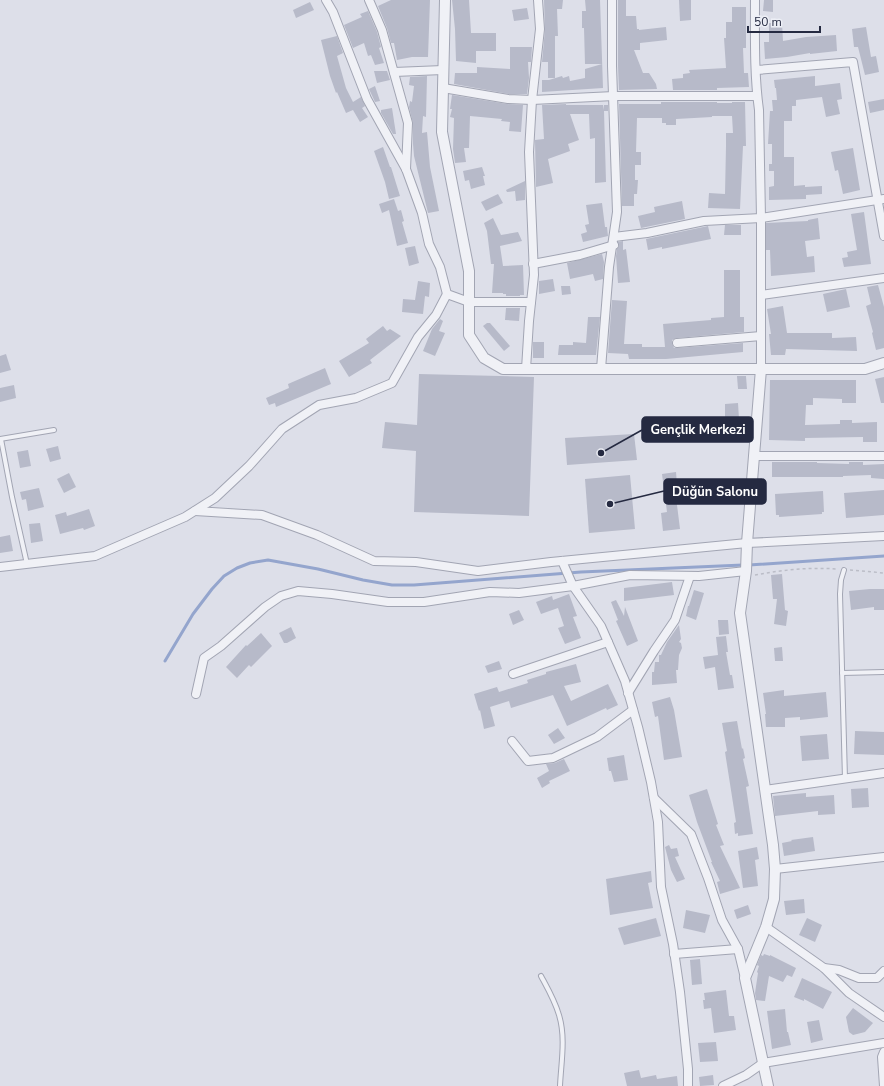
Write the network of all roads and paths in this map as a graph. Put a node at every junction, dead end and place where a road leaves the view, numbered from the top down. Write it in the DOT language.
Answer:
graph roads {
  1 [pos="326,0"];
  2 [pos="369,0"];
  3 [pos="445,0"];
  4 [pos="538,0"];
  5 [pos="612,0"];
  6 [pos="755,0"];
  7 [pos="443,70"];
  8 [pos="757,70"];
  9 [pos="394,72"];
  10 [pos="443,88"];
  11 [pos="614,96"];
  12 [pos="757,96"];
  13 [pos="532,100"];
  14 [pos="406,169"];
  15 [pos="881,200"];
  16 [pos="761,218"];
  17 [pos="884,236"];
  18 [pos="614,241"];
  19 [pos="533,264"];
  20 [pos="884,278"];
  21 [pos="447,294"];
  22 [pos="761,295"];
  23 [pos="469,302"];
  24 [pos="531,302"];
  25 [pos="761,336"];
  26 [pos="678,343"];
  27 [pos="884,363"];
  28 [pos="526,369"];
  29 [pos="601,369"];
  30 [pos="761,369"];
  31 [pos="54,430"];
  32 [pos="1,439"];
  33 [pos="754,456"];
  34 [pos="884,456"];
  35 [pos="194,511"];
  36 [pos="884,536"];
  37 [pos="747,546"];
  38 [pos="27,564"];
  39 [pos="563,565"];
  40 [pos="0,567"];
  41 [pos="844,570"];
  42 [pos="884,572"];
  43 [pos="746,574"];
  44 [pos="690,576"];
  45 [pos="571,583"];
  46 [pos="608,642"];
  47 [pos="884,672"];
  48 [pos="842,673"];
  49 [pos="512,674"];
  50 [pos="196,694"];
  51 [pos="628,694"];
  52 [pos="633,710"];
  53 [pos="512,741"];
  54 [pos="884,773"];
  55 [pos="845,778"];
  56 [pos="765,790"];
  57 [pos="654,798"];
  58 [pos="884,857"];
  59 [pos="775,869"];
  60 [pos="766,927"];
  61 [pos="738,950"];
  62 [pos="674,954"];
  63 [pos="824,968"];
  64 [pos="884,971"];
  65 [pos="541,976"];
  66 [pos="745,978"];
  67 [pos="884,1017"];
  68 [pos="884,1043"];
  69 [pos="884,1052"];
  70 [pos="763,1063"];
  71 [pos="560,1086"];
  72 [pos="688,1086"];
  73 [pos="723,1086"];
  74 [pos="768,1086"];
  75 [pos="884,1086"];
  1 -- 14 [label="street"];
  2 -- 9 [label="street"];
  3 -- 7 [label="street"];
  4 -- 13 [label="street"];
  5 -- 11 [label="street"];
  6 -- 8 [label="street"];
  7 -- 9 [label="street"];
  7 -- 10 [label="street"];
  8 -- 12 [label="street"];
  8 -- 15 [label="street"];
  9 -- 14 [label="street"];
  10 -- 13 [label="street"];
  10 -- 23 [label="street"];
  11 -- 12 [label="street"];
  11 -- 13 [label="street"];
  11 -- 18 [label="street"];
  12 -- 16 [label="street"];
  13 -- 19 [label="street"];
  14 -- 21 [label="street"];
  15 -- 16 [label="street"];
  15 -- 17 [label="street"];
  16 -- 18 [label="street"];
  16 -- 22 [label="street"];
  18 -- 19 [label="street"];
  18 -- 29 [label="street"];
  19 -- 24 [label="street"];
  20 -- 22 [label="street"];
  21 -- 23 [label="street"];
  21 -- 35 [label="street"];
  22 -- 25 [label="street"];
  23 -- 24 [label="street"];
  23 -- 28 [label="street"];
  24 -- 28 [label="street"];
  25 -- 26 [label="street"];
  25 -- 30 [label="street"];
  27 -- 30 [label="street"];
  28 -- 29 [label="street"];
  29 -- 30 [label="street"];
  30 -- 33 [label="street"];
  31 -- 32 [label="lane"];
  32 -- 38 [label="lane"];
  33 -- 34 [label="street"];
  33 -- 37 [label="street"];
  35 -- 38 [label="street"];
  35 -- 39 [label="street"];
  36 -- 37 [label="street"];
  37 -- 39 [label="street"];
  37 -- 43 [label="street"];
  38 -- 40 [label="street"];
  39 -- 45 [label="street"];
  41 -- 42 [label="path"];
  41 -- 43 [label="path"];
  41 -- 48 [label="lane"];
  43 -- 44 [label="street"];
  43 -- 56 [label="street"];
  44 -- 45 [label="street"];
  44 -- 51 [label="street"];
  45 -- 46 [label="street"];
  45 -- 50 [label="street"];
  46 -- 49 [label="street"];
  46 -- 51 [label="street"];
  47 -- 48 [label="lane"];
  48 -- 55 [label="lane"];
  51 -- 52 [label="street"];
  52 -- 53 [label="street"];
  52 -- 57 [label="street"];
  54 -- 55 [label="street"];
  55 -- 56 [label="street"];
  56 -- 59 [label="street"];
  57 -- 61 [label="street"];
  57 -- 62 [label="street"];
  58 -- 59 [label="street"];
  59 -- 60 [label="street"];
  60 -- 63 [label="street"];
  60 -- 66 [label="street"];
  61 -- 62 [label="street"];
  61 -- 66 [label="street"];
  62 -- 72 [label="street"];
  63 -- 64 [label="street"];
  63 -- 67 [label="street"];
  65 -- 71 [label="lane"];
  66 -- 70 [label="street"];
  68 -- 70 [label="street"];
  69 -- 75 [label="street"];
  70 -- 73 [label="street"];
  70 -- 74 [label="street"];
}
